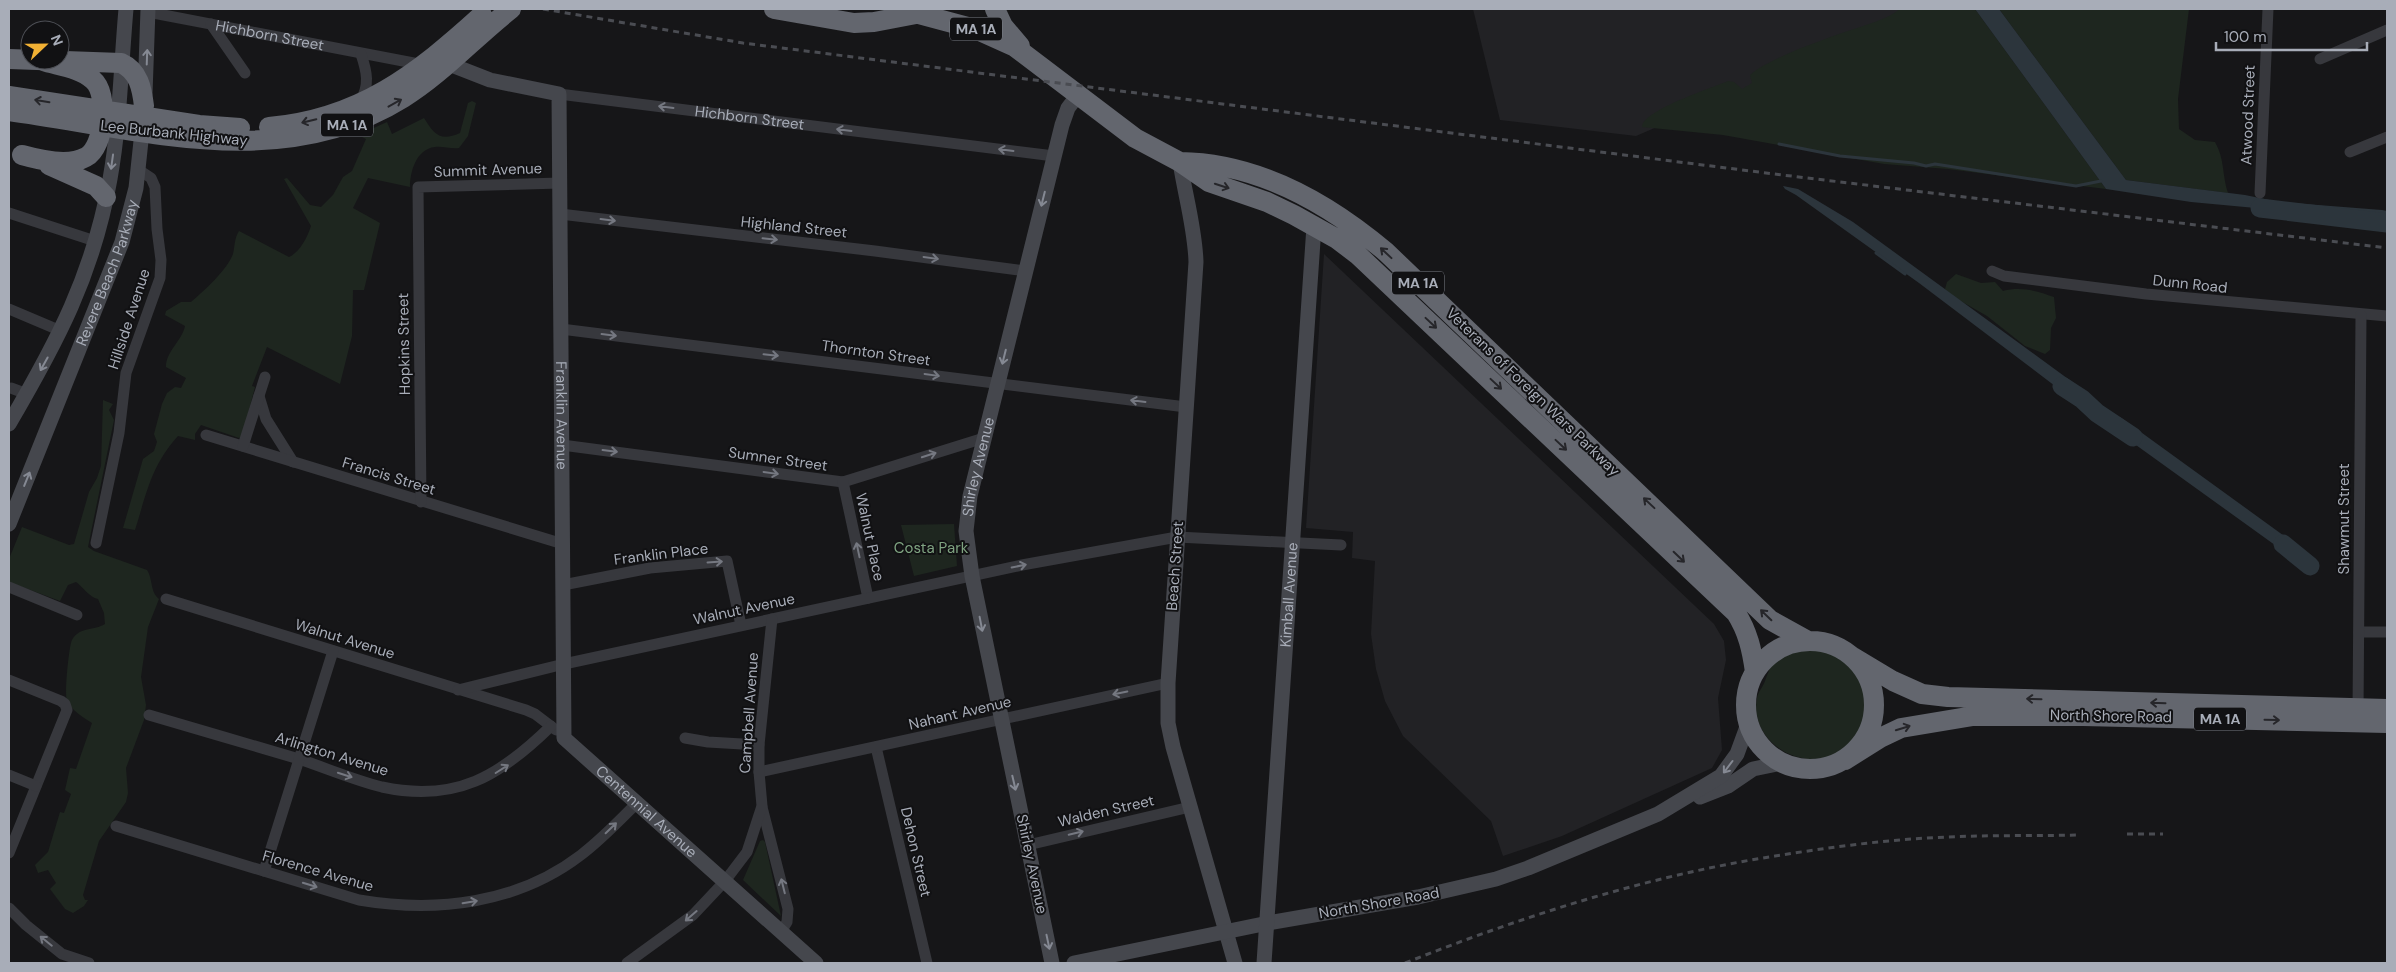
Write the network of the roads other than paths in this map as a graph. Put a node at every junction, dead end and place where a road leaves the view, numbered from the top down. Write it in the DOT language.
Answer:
graph roads {
  1 [pos="126,9"];
  2 [pos="489,9"];
  3 [pos="510,9"];
  4 [pos="774,9"];
  5 [pos="850,9"];
  6 [pos="955,9"];
  7 [pos="994,9"];
  8 [pos="2268,9"];
  9 [pos="148,10"];
  10 [pos="912,12"];
  11 [pos="880,21"];
  12 [pos="211,24"];
  13 [pos="478,28"];
  14 [pos="2387,30"];
  15 [pos="362,54"];
  16 [pos="1028,55"];
  17 [pos="2320,59"];
  18 [pos="70,62"];
  19 [pos="121,63"];
  20 [pos="449,64"];
  21 [pos="424,66"];
  22 [pos="70,69"];
  23 [pos="245,72"];
  24 [pos="559,94"];
  25 [pos="9,96"];
  26 [pos="1080,101"];
  27 [pos="144,106"];
  28 [pos="356,106"];
  29 [pos="9,111"];
  30 [pos="74,114"];
  31 [pos="179,129"];
  32 [pos="2387,137"];
  33 [pos="2350,152"];
  34 [pos="15,154"];
  35 [pos="1054,156"];
  36 [pos="1180,162"];
  37 [pos="139,170"];
  38 [pos="560,183"];
  39 [pos="418,187"];
  40 [pos="2260,194"];
  41 [pos="106,197"];
  42 [pos="9,212"];
  43 [pos="560,214"];
  44 [pos="1314,226"];
  45 [pos="95,241"];
  46 [pos="1026,271"];
  47 [pos="1992,272"];
  48 [pos="9,309"];
  49 [pos="2360,315"];
  50 [pos="2387,316"];
  51 [pos="561,329"];
  52 [pos="61,331"];
  53 [pos="264,376"];
  54 [pos="997,385"];
  55 [pos="11,388"];
  56 [pos="27,394"];
  57 [pos="259,396"];
  58 [pos="1186,407"];
  59 [pos="9,424"];
  60 [pos="206,435"];
  61 [pos="984,438"];
  62 [pos="562,445"];
  63 [pos="244,446"];
  64 [pos="293,462"];
  65 [pos="843,482"];
  66 [pos="421,502"];
  67 [pos="9,524"];
  68 [pos="1178,537"];
  69 [pos="1293,542"];
  70 [pos="96,543"];
  71 [pos="563,544"];
  72 [pos="1341,545"];
  73 [pos="972,576"];
  74 [pos="563,585"];
  75 [pos="9,587"];
  76 [pos="868,598"];
  77 [pos="166,599"];
  78 [pos="77,615"];
  79 [pos="772,619"];
  80 [pos="742,625"];
  81 [pos="2360,632"];
  82 [pos="2387,632"];
  83 [pos="1808,641"];
  84 [pos="333,651"];
  85 [pos="1853,657"];
  86 [pos="564,664"];
  87 [pos="1755,672"];
  88 [pos="9,680"];
  89 [pos="1168,683"];
  90 [pos="458,690"];
  91 [pos="2387,709"];
  92 [pos="149,715"];
  93 [pos="2358,715"];
  94 [pos="1000,719"];
  95 [pos="2387,723"];
  96 [pos="1748,724"];
  97 [pos="551,726"];
  98 [pos="564,738"];
  99 [pos="685,738"];
  100 [pos="759,745"];
  101 [pos="876,747"];
  102 [pos="299,759"];
  103 [pos="1845,760"];
  104 [pos="1782,764"];
  105 [pos="759,772"];
  106 [pos="9,775"];
  107 [pos="36,786"];
  108 [pos="637,803"];
  109 [pos="762,806"];
  110 [pos="1672,806"];
  111 [pos="1190,807"];
  112 [pos="116,826"];
  113 [pos="1028,845"];
  114 [pos="9,853"];
  115 [pos="264,871"];
  116 [pos="725,881"];
  117 [pos="9,908"];
  118 [pos="1268,923"];
  119 [pos="781,932"];
  120 [pos="1226,932"];
  121 [pos="810,961"];
  122 [pos="89,963"];
  123 [pos="627,963"];
  124 [pos="927,963"];
  125 [pos="1052,963"];
  126 [pos="1074,963"];
  127 [pos="1235,963"];
  128 [pos="1264,963"];
  1 -- 19 [label="street, Revere Beach Parkway"];
  2 -- 13 [label="highway, Lee Burbank Highway / MA 1A"];
  3 -- 13 [label="highway, Lee Burbank Highway / MA 1A"];
  4 -- 11 [label="highway"];
  5 -- 11 [label="highway"];
  6 -- 10 [label="highway"];
  7 -- 16 [label="highway, Veterans of Foreign Wars Parkway / MA 1A"];
  8 -- 40 [label="street, Atwood Street"];
  9 -- 12 [label="street, Hichborn Street"];
  27 -- 9 [label="street, Revere Beach Parkway, one-way"];
  10 -- 11 [label="highway, MA 1A"];
  10 -- 16 [label="highway, Veterans of Foreign Wars Parkway / MA 1A"];
  12 -- 15 [label="street, Hichborn Street"];
  12 -- 23 [label="street"];
  13 -- 20 [label="highway, Lee Burbank Highway / MA 1A"];
  13 -- 21 [label="highway, Lee Burbank Highway / MA 1A"];
  14 -- 17 [label="street"];
  15 -- 21 [label="street, Hichborn Street"];
  15 -- 28 [label="street"];
  16 -- 26 [label="highway, Veterans of Foreign Wars Parkway / MA 1A"];
  18 -- 19 [label="highway"];
  19 -- 27 [label="highway"];
  19 -- 41 [label="street, Revere Beach Parkway, one-way"];
  20 -- 24 [label="street, Hichborn Street"];
  31 -- 20 [label="highway, Lee Burbank Highway / MA 1A, one-way"];
  21 -- 28 [label="highway, Lee Burbank Highway / MA 1A"];
  22 -- 34 [label="highway"];
  35 -- 24 [label="street, Hichborn Street, one-way"];
  24 -- 38 [label="street, Franklin Avenue"];
  30 -- 25 [label="highway, Lee Burbank Highway / MA 1A, one-way"];
  26 -- 35 [label="street, Shirley Avenue"];
  26 -- 36 [label="highway, Veterans of Foreign Wars Parkway / MA 1A"];
  27 -- 37 [label="street, Revere Beach Parkway"];
  28 -- 31 [label="highway, Lee Burbank Highway / MA 1A, one-way"];
  29 -- 30 [label="highway, Lee Burbank Highway / MA 1A"];
  30 -- 31 [label="highway, Lee Burbank Highway / MA 1A"];
  32 -- 33 [label="street"];
  34 -- 41 [label="highway"];
  35 -- 46 [label="street, Shirley Avenue, one-way"];
  36 -- 44 [label="highway, Veterans of Foreign Wars Parkway / MA 1A, one-way"];
  36 -- 58 [label="street, Beach Street"];
  83 -- 36 [label="highway, Veterans of Foreign Wars Parkway / MA 1A, one-way"];
  67 -- 37 [label="street, Revere Beach Parkway, one-way"];
  37 -- 70 [label="street, Hillside Avenue"];
  38 -- 39 [label="street, Summit Avenue"];
  38 -- 43 [label="street, Franklin Avenue"];
  39 -- 66 [label="street, Hopkins Street"];
  41 -- 45 [label="street, Revere Beach Parkway"];
  42 -- 45 [label="street"];
  43 -- 46 [label="street, Highland Street, one-way"];
  43 -- 51 [label="street, Franklin Avenue"];
  44 -- 69 [label="street, Kimball Avenue"];
  44 -- 87 [label="highway, Veterans of Foreign Wars Parkway / MA 1A, one-way"];
  45 -- 52 [label="street, Revere Beach Parkway"];
  46 -- 54 [label="street, Shirley Avenue, one-way"];
  47 -- 49 [label="street, Dunn Road"];
  48 -- 52 [label="street"];
  49 -- 50 [label="street, Dunn Road"];
  49 -- 81 [label="street, Shawmut Street"];
  51 -- 54 [label="street, Thornton Street, one-way"];
  51 -- 62 [label="street, Franklin Avenue"];
  52 -- 56 [label="street, Revere Beach Parkway, one-way"];
  53 -- 57 [label="street"];
  58 -- 54 [label="street, Thornton Street, one-way"];
  54 -- 61 [label="street, Shirley Avenue"];
  55 -- 56 [label="street"];
  56 -- 59 [label="street, Revere Beach Parkway"];
  57 -- 63 [label="street"];
  57 -- 64 [label="street"];
  58 -- 68 [label="street, Beach Street"];
  60 -- 63 [label="street, Francis Street"];
  65 -- 61 [label="street, Sumner Street, one-way"];
  61 -- 73 [label="street, Shirley Avenue"];
  62 -- 65 [label="street, Sumner Street, one-way"];
  62 -- 71 [label="street, Franklin Avenue"];
  63 -- 64 [label="street, Francis Street"];
  64 -- 66 [label="street, Francis Street"];
  76 -- 65 [label="street, Walnut Place, one-way"];
  66 -- 71 [label="street, Francis Street"];
  68 -- 69 [label="street, Walnut Avenue"];
  73 -- 68 [label="street, Walnut Avenue, one-way"];
  68 -- 89 [label="street, Beach Street"];
  69 -- 72 [label="street, Walnut Avenue"];
  69 -- 118 [label="street, Kimball Avenue"];
  71 -- 74 [label="street, Franklin Avenue"];
  73 -- 76 [label="street, Walnut Avenue"];
  73 -- 94 [label="street, Shirley Avenue, one-way"];
  74 -- 80 [label="street, Franklin Place, one-way"];
  74 -- 86 [label="street, Franklin Avenue"];
  75 -- 78 [label="street"];
  76 -- 79 [label="street, Walnut Avenue"];
  77 -- 84 [label="street, Walnut Avenue"];
  79 -- 80 [label="street, Walnut Avenue"];
  79 -- 100 [label="street, Campbell Avenue"];
  80 -- 86 [label="street, Walnut Avenue"];
  81 -- 82 [label="street"];
  81 -- 93 [label="street, Shawmut Street"];
  83 -- 85 [label="highway, MA 1A"];
  83 -- 87 [label="highway"];
  84 -- 90 [label="street, Walnut Avenue"];
  84 -- 102 [label="street"];
  93 -- 85 [label="highway, North Shore Road / MA 1A, one-way"];
  85 -- 103 [label="highway"];
  86 -- 90 [label="street, Walnut Avenue"];
  86 -- 98 [label="street, Franklin Avenue"];
  87 -- 96 [label="highway, MA 1A"];
  88 -- 107 [label="street"];
  89 -- 94 [label="street, Nahant Avenue, one-way"];
  89 -- 111 [label="street, Beach Street"];
  90 -- 97 [label="street, Centennial Avenue"];
  91 -- 93 [label="highway, North Shore Road / MA 1A"];
  92 -- 102 [label="street, Arlington Avenue"];
  93 -- 95 [label="highway, North Shore Road / MA 1A"];
  103 -- 93 [label="highway, North Shore Road / MA 1A, one-way"];
  94 -- 101 [label="street, Nahant Avenue"];
  94 -- 113 [label="street, Shirley Avenue, one-way"];
  96 -- 104 [label="highway, MA 1A"];
  96 -- 110 [label="street, North Shore Road, one-way"];
  97 -- 98 [label="street, Centennial Avenue"];
  102 -- 97 [label="street, Arlington Avenue, one-way"];
  98 -- 108 [label="street, Centennial Avenue"];
  99 -- 100 [label="street"];
  100 -- 105 [label="street, Campbell Avenue"];
  101 -- 105 [label="street, Nahant Avenue"];
  101 -- 124 [label="street, Dehon Street"];
  102 -- 115 [label="street"];
  103 -- 104 [label="highway, MA 1A"];
  104 -- 110 [label="street, North Shore Road"];
  105 -- 109 [label="street, Campbell Avenue"];
  106 -- 107 [label="street"];
  107 -- 114 [label="street"];
  115 -- 108 [label="street, Florence Avenue, one-way"];
  108 -- 116 [label="street, Centennial Avenue"];
  109 -- 116 [label="street, Campbell Avenue"];
  119 -- 109 [label="street, one-way"];
  110 -- 118 [label="street, North Shore Road"];
  113 -- 111 [label="street, Walden Street, one-way"];
  111 -- 120 [label="street, Beach Street"];
  112 -- 115 [label="street, Florence Avenue"];
  113 -- 125 [label="street, Shirley Avenue, one-way"];
  116 -- 119 [label="street, Centennial Avenue"];
  116 -- 123 [label="street, Campbell Avenue, one-way"];
  122 -- 117 [label="street, one-way"];
  118 -- 120 [label="street, North Shore Road"];
  118 -- 128 [label="street, Kimball Avenue"];
  119 -- 121 [label="street, Centennial Avenue"];
  120 -- 126 [label="street, North Shore Road"];
  120 -- 127 [label="street, Beach Street"];
}
